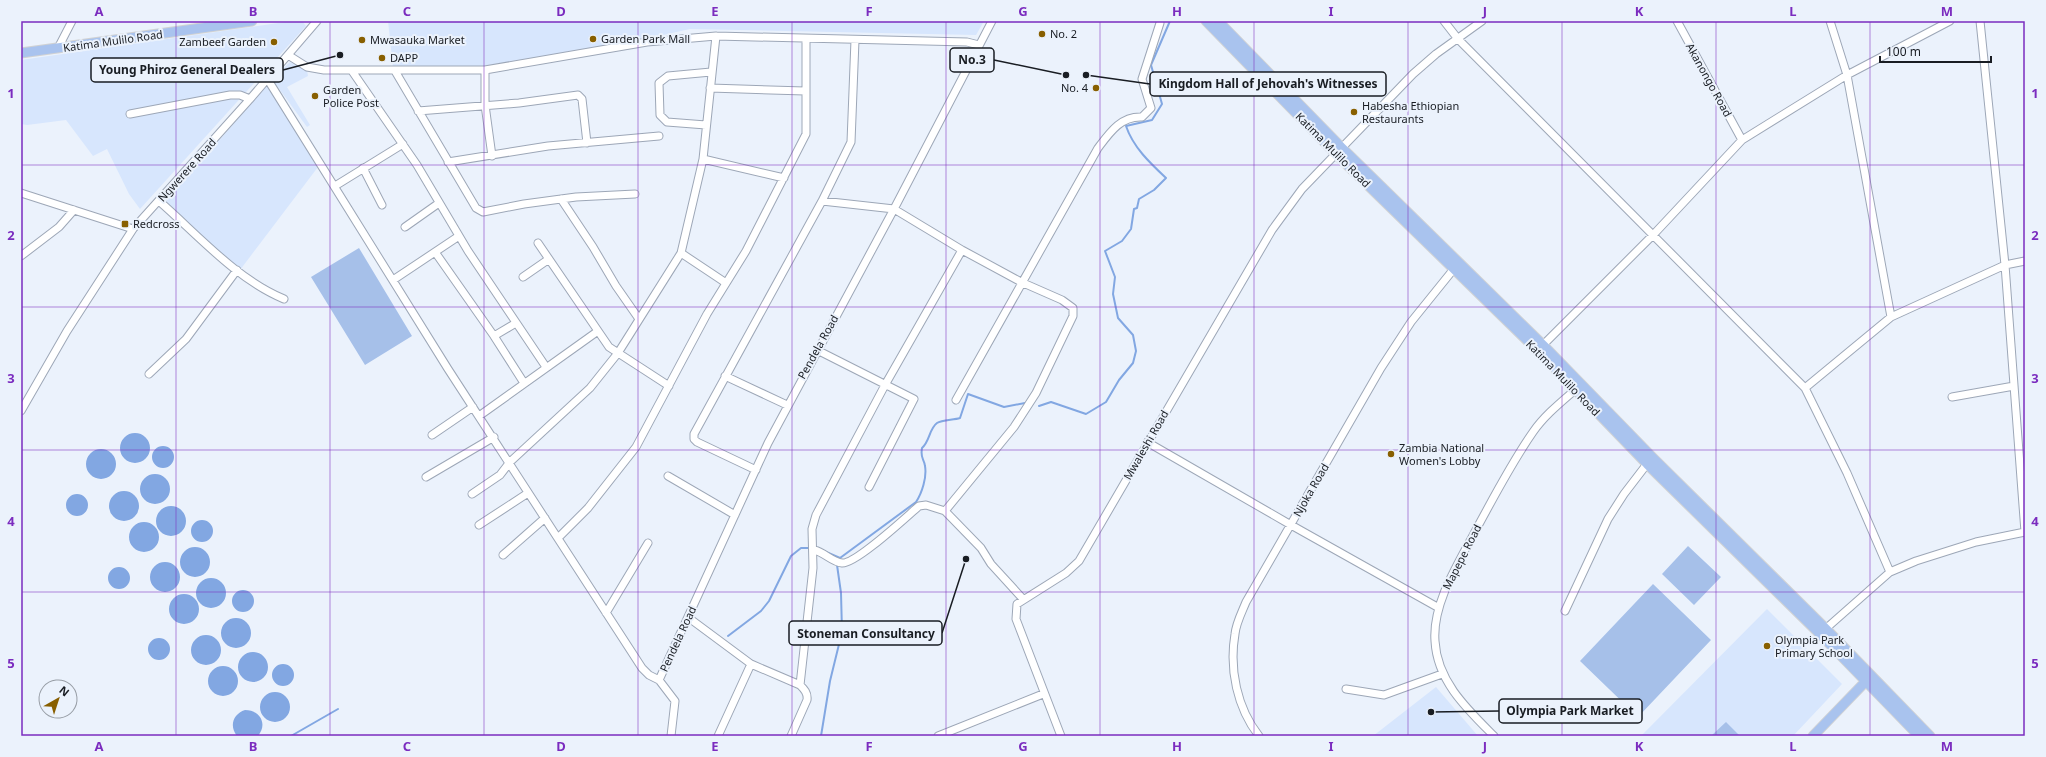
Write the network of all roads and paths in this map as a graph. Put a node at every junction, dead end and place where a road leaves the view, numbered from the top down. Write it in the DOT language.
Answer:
graph roads {
  1 [pos="72,21"];
  2 [pos="252,21"];
  3 [pos="317,21"];
  4 [pos="992,21"];
  5 [pos="1206,21"];
  6 [pos="1218,21"];
  7 [pos="1444,21"];
  8 [pos="1482,21"];
  9 [pos="1677,21"];
  10 [pos="1830,21"];
  11 [pos="1950,21"];
  12 [pos="1980,21"];
  13 [pos="1160,23"];
  14 [pos="716,36"];
  15 [pos="806,39"];
  16 [pos="1458,39"];
  17 [pos="855,40"];
  18 [pos="979,46"];
  19 [pos="58,48"];
  20 [pos="21,53"];
  21 [pos="288,55"];
  22 [pos="352,70"];
  23 [pos="485,70"];
  24 [pos="395,71"];
  25 [pos="712,72"];
  26 [pos="1847,75"];
  27 [pos="268,80"];
  28 [pos="710,88"];
  29 [pos="805,91"];
  30 [pos="250,99"];
  31 [pos="485,105"];
  32 [pos="418,111"];
  33 [pos="130,114"];
  34 [pos="706,125"];
  35 [pos="659,136"];
  36 [pos="1742,140"];
  37 [pos="587,143"];
  38 [pos="403,144"];
  39 [pos="1339,151"];
  40 [pos="492,156"];
  41 [pos="703,159"];
  42 [pos="448,162"];
  43 [pos="362,168"];
  44 [pos="784,178"];
  45 [pos="335,186"];
  46 [pos="21,193"];
  47 [pos="635,194"];
  48 [pos="561,199"];
  49 [pos="822,200"];
  50 [pos="159,201"];
  51 [pos="439,203"];
  52 [pos="382,205"];
  53 [pos="894,209"];
  54 [pos="74,210"];
  55 [pos="405,227"];
  56 [pos="134,229"];
  57 [pos="1654,234"];
  58 [pos="459,236"];
  59 [pos="538,243"];
  60 [pos="962,250"];
  61 [pos="435,252"];
  62 [pos="681,253"];
  63 [pos="21,256"];
  64 [pos="549,258"];
  65 [pos="2025,261"];
  66 [pos="2005,265"];
  67 [pos="1456,266"];
  68 [pos="237,270"];
  69 [pos="523,277"];
  70 [pos="393,280"];
  71 [pos="1021,282"];
  72 [pos="726,283"];
  73 [pos="284,299"];
  74 [pos="1891,317"];
  75 [pos="639,319"];
  76 [pos="516,323"];
  77 [pos="598,331"];
  78 [pos="494,336"];
  79 [pos="1541,348"];
  80 [pos="817,350"];
  81 [pos="618,353"];
  82 [pos="546,367"];
  83 [pos="149,374"];
  84 [pos="725,376"];
  85 [pos="524,383"];
  86 [pos="885,385"];
  87 [pos="669,386"];
  88 [pos="2014,386"];
  89 [pos="1805,388"];
  90 [pos="1575,390"];
  91 [pos="1952,396"];
  92 [pos="956,400"];
  93 [pos="787,405"];
  94 [pos="473,406"];
  95 [pos="21,411"];
  96 [pos="479,416"];
  97 [pos="432,435"];
  98 [pos="494,438"];
  99 [pos="1147,442"];
  100 [pos="510,462"];
  101 [pos="1647,464"];
  102 [pos="756,470"];
  103 [pos="668,476"];
  104 [pos="426,477"];
  105 [pos="869,487"];
  106 [pos="528,493"];
  107 [pos="472,494"];
  108 [pos="945,512"];
  109 [pos="735,514"];
  110 [pos="545,518"];
  111 [pos="479,525"];
  112 [pos="1291,525"];
  113 [pos="2025,532"];
  114 [pos="558,538"];
  115 [pos="648,543"];
  116 [pos="814,550"];
  117 [pos="504,556"];
  118 [pos="1890,572"];
  119 [pos="1023,599"];
  120 [pos="1439,608"];
  121 [pos="1565,611"];
  122 [pos="606,613"];
  123 [pos="688,618"];
  124 [pos="1822,631"];
  125 [pos="751,664"];
  126 [pos="1442,674"];
  127 [pos="1868,679"];
  128 [pos="659,680"];
  129 [pos="800,685"];
  130 [pos="1346,688"];
  131 [pos="1043,694"];
  132 [pos="1492,735"];
  133 [pos="671,736"];
  134 [pos="718,736"];
  135 [pos="790,736"];
  136 [pos="938,736"];
  137 [pos="1061,736"];
  138 [pos="1259,736"];
  139 [pos="1813,736"];
  140 [pos="1919,736"];
  141 [pos="1930,736"];
  1 -- 19 [label="street"];
  2 -- 19 [label="main road, Katima Mulilo Road"];
  3 -- 21 [label="street, Ngwerere Road"];
  4 -- 18 [label="street, Pendela Road"];
  5 -- 39 [label="main road, Katima Mulilo Road"];
  6 -- 39 [label="main road, Katima Mulilo Road"];
  7 -- 16 [label="street"];
  8 -- 16 [label="street, Mwaleshi Road"];
  9 -- 36 [label="street, Akanongo Road"];
  10 -- 26 [label="street"];
  11 -- 26 [label="street"];
  12 -- 66 [label="street"];
  13 -- 71 [label="street"];
  14 -- 15 [label="street"];
  14 -- 23 [label="street"];
  14 -- 25 [label="street"];
  15 -- 17 [label="street"];
  15 -- 29 [label="street"];
  16 -- 39 [label="street, Mwaleshi Road"];
  16 -- 57 [label="street"];
  17 -- 18 [label="street"];
  17 -- 49 [label="street"];
  18 -- 53 [label="street, Pendela Road"];
  19 -- 20 [label="main road, Katima Mulilo Road"];
  21 -- 22 [label="street"];
  21 -- 27 [label="street, Ngwerere Road"];
  22 -- 24 [label="street"];
  22 -- 38 [label="street"];
  23 -- 24 [label="street"];
  23 -- 31 [label="street"];
  24 -- 32 [label="street"];
  25 -- 28 [label="street"];
  25 -- 34 [label="street"];
  26 -- 36 [label="street"];
  26 -- 74 [label="street"];
  27 -- 30 [label="street, Ngwerere Road"];
  27 -- 45 [label="street"];
  28 -- 29 [label="street"];
  28 -- 34 [label="street"];
  29 -- 44 [label="street"];
  30 -- 33 [label="street"];
  30 -- 50 [label="street, Ngwerere Road"];
  31 -- 32 [label="street"];
  31 -- 37 [label="street"];
  31 -- 40 [label="street"];
  32 -- 42 [label="street"];
  34 -- 41 [label="street"];
  35 -- 37 [label="street"];
  36 -- 57 [label="street"];
  37 -- 40 [label="street"];
  38 -- 43 [label="street"];
  38 -- 51 [label="street"];
  39 -- 67 [label="main road, Katima Mulilo Road"];
  39 -- 99 [label="street, Mwaleshi Road"];
  40 -- 42 [label="street"];
  41 -- 44 [label="street"];
  41 -- 62 [label="street"];
  42 -- 48 [label="street"];
  43 -- 45 [label="street"];
  43 -- 52 [label="street"];
  44 -- 72 [label="street"];
  45 -- 70 [label="street"];
  46 -- 54 [label="street"];
  47 -- 48 [label="street"];
  48 -- 75 [label="street"];
  49 -- 53 [label="street"];
  49 -- 84 [label="street"];
  50 -- 56 [label="street, Ngwerere Road"];
  50 -- 68 [label="street"];
  51 -- 55 [label="street"];
  51 -- 58 [label="street"];
  53 -- 60 [label="street"];
  53 -- 80 [label="street, Pendela Road"];
  54 -- 56 [label="street"];
  54 -- 63 [label="street"];
  56 -- 95 [label="street, Ngwerere Road"];
  57 -- 79 [label="street"];
  57 -- 89 [label="street"];
  58 -- 61 [label="street"];
  58 -- 76 [label="street"];
  59 -- 64 [label="street"];
  60 -- 71 [label="street"];
  60 -- 86 [label="street"];
  61 -- 70 [label="street"];
  61 -- 78 [label="street"];
  62 -- 72 [label="street"];
  62 -- 75 [label="street"];
  64 -- 69 [label="street"];
  64 -- 77 [label="street"];
  65 -- 66 [label="street"];
  66 -- 74 [label="street"];
  66 -- 88 [label="street"];
  67 -- 79 [label="main road, Katima Mulilo Road"];
  67 -- 112 [label="street, Njoka Road"];
  68 -- 73 [label="street"];
  68 -- 83 [label="street"];
  70 -- 94 [label="street"];
  71 -- 92 [label="street"];
  71 -- 108 [label="street"];
  72 -- 87 [label="street"];
  74 -- 89 [label="street"];
  75 -- 81 [label="street"];
  76 -- 78 [label="street"];
  76 -- 82 [label="street"];
  77 -- 81 [label="street"];
  77 -- 82 [label="street"];
  78 -- 85 [label="street"];
  79 -- 90 [label="main road, Katima Mulilo Road"];
  79 -- 124 [label="main road, Katima Mulilo Road"];
  80 -- 86 [label="street"];
  80 -- 93 [label="street, Pendela Road"];
  81 -- 87 [label="street"];
  81 -- 100 [label="street"];
  82 -- 85 [label="street"];
  84 -- 93 [label="street"];
  84 -- 102 [label="street"];
  85 -- 96 [label="street"];
  86 -- 105 [label="street"];
  86 -- 116 [label="street"];
  87 -- 114 [label="street"];
  88 -- 91 [label="street"];
  88 -- 113 [label="street"];
  89 -- 118 [label="street"];
  90 -- 101 [label="main road, Katima Mulilo Road"];
  90 -- 120 [label="street, Mapepe Road"];
  93 -- 102 [label="street, Pendela Road"];
  94 -- 96 [label="street"];
  94 -- 97 [label="street"];
  96 -- 98 [label="street"];
  98 -- 100 [label="street"];
  98 -- 104 [label="street"];
  99 -- 112 [label="street"];
  99 -- 119 [label="street, Mwaleshi Road"];
  100 -- 106 [label="street"];
  100 -- 107 [label="street"];
  101 -- 121 [label="street"];
  101 -- 124 [label="main road, Katima Mulilo Road"];
  102 -- 109 [label="street, Pendela Road"];
  103 -- 109 [label="street"];
  106 -- 110 [label="street"];
  106 -- 111 [label="street"];
  108 -- 116 [label="street"];
  108 -- 119 [label="street"];
  109 -- 123 [label="street, Pendela Road"];
  110 -- 114 [label="street"];
  110 -- 117 [label="street"];
  112 -- 120 [label="street"];
  112 -- 138 [label="street, Njoka Road"];
  113 -- 118 [label="street"];
  114 -- 122 [label="street"];
  115 -- 122 [label="street"];
  116 -- 129 [label="street"];
  118 -- 124 [label="street"];
  119 -- 131 [label="street"];
  120 -- 126 [label="street, Mapepe Road"];
  122 -- 128 [label="street"];
  123 -- 125 [label="street"];
  123 -- 128 [label="street, Pendela Road"];
  124 -- 127 [label="main road, Katima Mulilo Road"];
  125 -- 129 [label="street"];
  125 -- 134 [label="street"];
  126 -- 130 [label="street"];
  126 -- 132 [label="street, Mapepe Road"];
  127 -- 139 [label="main road"];
  127 -- 140 [label="main road, Katima Mulilo Road"];
  127 -- 141 [label="main road, Katima Mulilo Road"];
  128 -- 133 [label="street"];
  129 -- 135 [label="street"];
  131 -- 136 [label="street"];
  131 -- 137 [label="street"];
}
